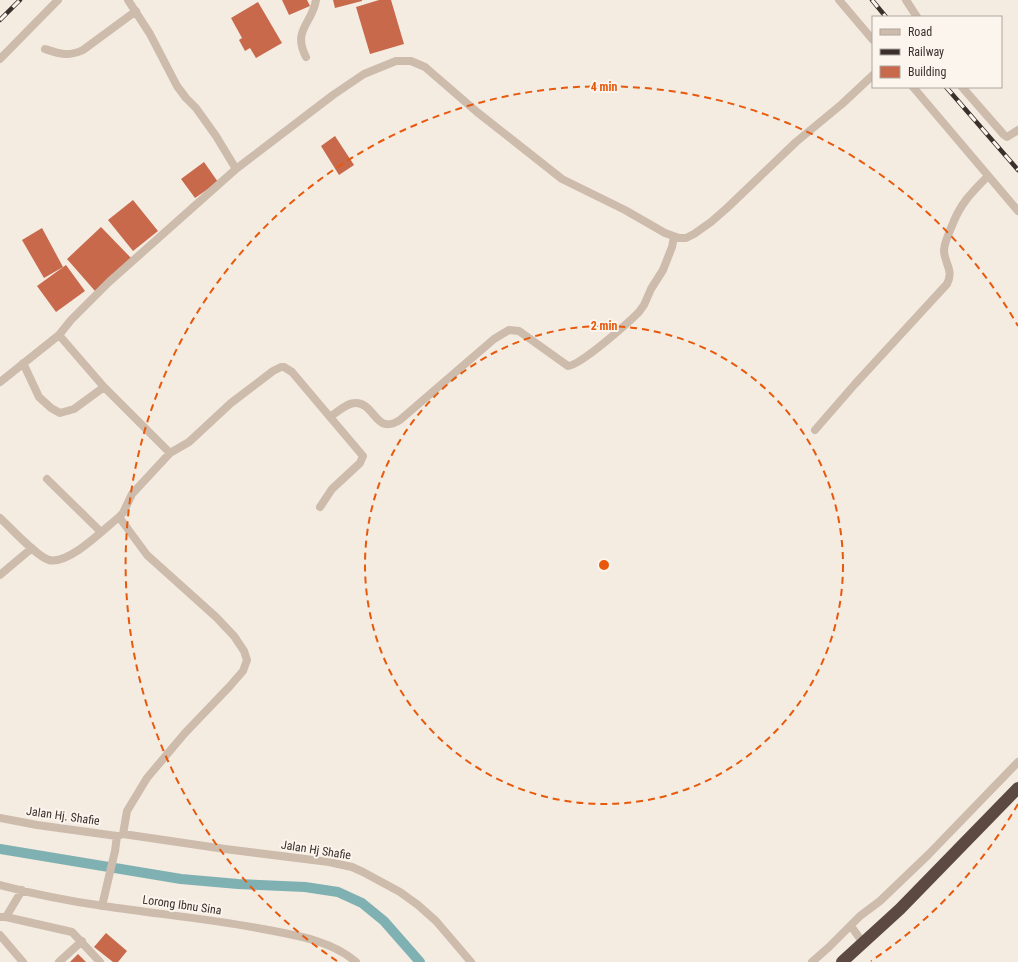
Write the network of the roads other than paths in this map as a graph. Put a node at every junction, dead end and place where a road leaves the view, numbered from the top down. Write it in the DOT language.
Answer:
graph roads {
  1 [pos="58,0"];
  2 [pos="128,0"];
  3 [pos="316,0"];
  4 [pos="839,0"];
  5 [pos="906,0"];
  6 [pos="136,11"];
  7 [pos="916,16"];
  8 [pos="872,39"];
  9 [pos="45,49"];
  10 [pos="306,57"];
  11 [pos="0,59"];
  12 [pos="872,76"];
  13 [pos="914,88"];
  14 [pos="963,88"];
  15 [pos="1017,132"];
  16 [pos="236,169"];
  17 [pos="988,176"];
  18 [pos="1018,211"];
  19 [pos="674,237"];
  20 [pos="59,335"];
  21 [pos="24,363"];
  22 [pos="0,382"];
  23 [pos="104,387"];
  24 [pos="330,417"];
  25 [pos="815,430"];
  26 [pos="170,453"];
  27 [pos="47,479"];
  28 [pos="320,507"];
  29 [pos="119,517"];
  30 [pos="0,518"];
  31 [pos="101,532"];
  32 [pos="32,548"];
  33 [pos="0,575"];
  34 [pos="1018,762"];
  35 [pos="1018,788"];
  36 [pos="0,818"];
  37 [pos="120,835"];
  38 [pos="0,885"];
  39 [pos="22,890"];
  40 [pos="102,906"];
  41 [pos="3,917"];
  42 [pos="851,926"];
  43 [pos="0,935"];
  44 [pos="82,942"];
  45 [pos="863,943"];
  46 [pos="23,962"];
  47 [pos="59,962"];
  48 [pos="100,962"];
  49 [pos="356,962"];
  50 [pos="471,962"];
  51 [pos="812,962"];
  52 [pos="842,962"];
  1 -- 11 [label="street"];
  2 -- 6 [label="street"];
  3 -- 10 [label="street"];
  4 -- 8 [label="street"];
  5 -- 7 [label="street"];
  6 -- 9 [label="street"];
  6 -- 16 [label="street"];
  12 -- 19 [label="street"];
  13 -- 17 [label="street"];
  14 -- 15 [label="street"];
  16 -- 19 [label="street"];
  16 -- 20 [label="street"];
  17 -- 18 [label="street"];
  17 -- 25 [label="street"];
  19 -- 24 [label="street"];
  20 -- 21 [label="street"];
  20 -- 23 [label="street"];
  21 -- 22 [label="street"];
  21 -- 23 [label="street"];
  23 -- 26 [label="street"];
  24 -- 26 [label="street"];
  24 -- 28 [label="street"];
  26 -- 29 [label="street"];
  27 -- 31 [label="street"];
  29 -- 31 [label="street"];
  29 -- 37 [label="street"];
  30 -- 32 [label="street"];
  31 -- 32 [label="street"];
  32 -- 33 [label="street"];
  34 -- 42 [label="street"];
  35 -- 45 [label="highway"];
  36 -- 37 [label="street, Jalan Hj. Shafie"];
  37 -- 40 [label="street"];
  37 -- 50 [label="street, Jalan Hj Shafie"];
  38 -- 39 [label="street, Lorong Ibnu Sina"];
  39 -- 40 [label="street, Lorong Ibnu Sina"];
  39 -- 41 [label="street"];
  40 -- 49 [label="street, Lorong Ibnu Sina"];
  41 -- 44 [label="street"];
  42 -- 45 [label="street"];
  42 -- 51 [label="street"];
  43 -- 46 [label="street"];
  44 -- 47 [label="street"];
  44 -- 48 [label="street"];
  45 -- 52 [label="highway"];
}
